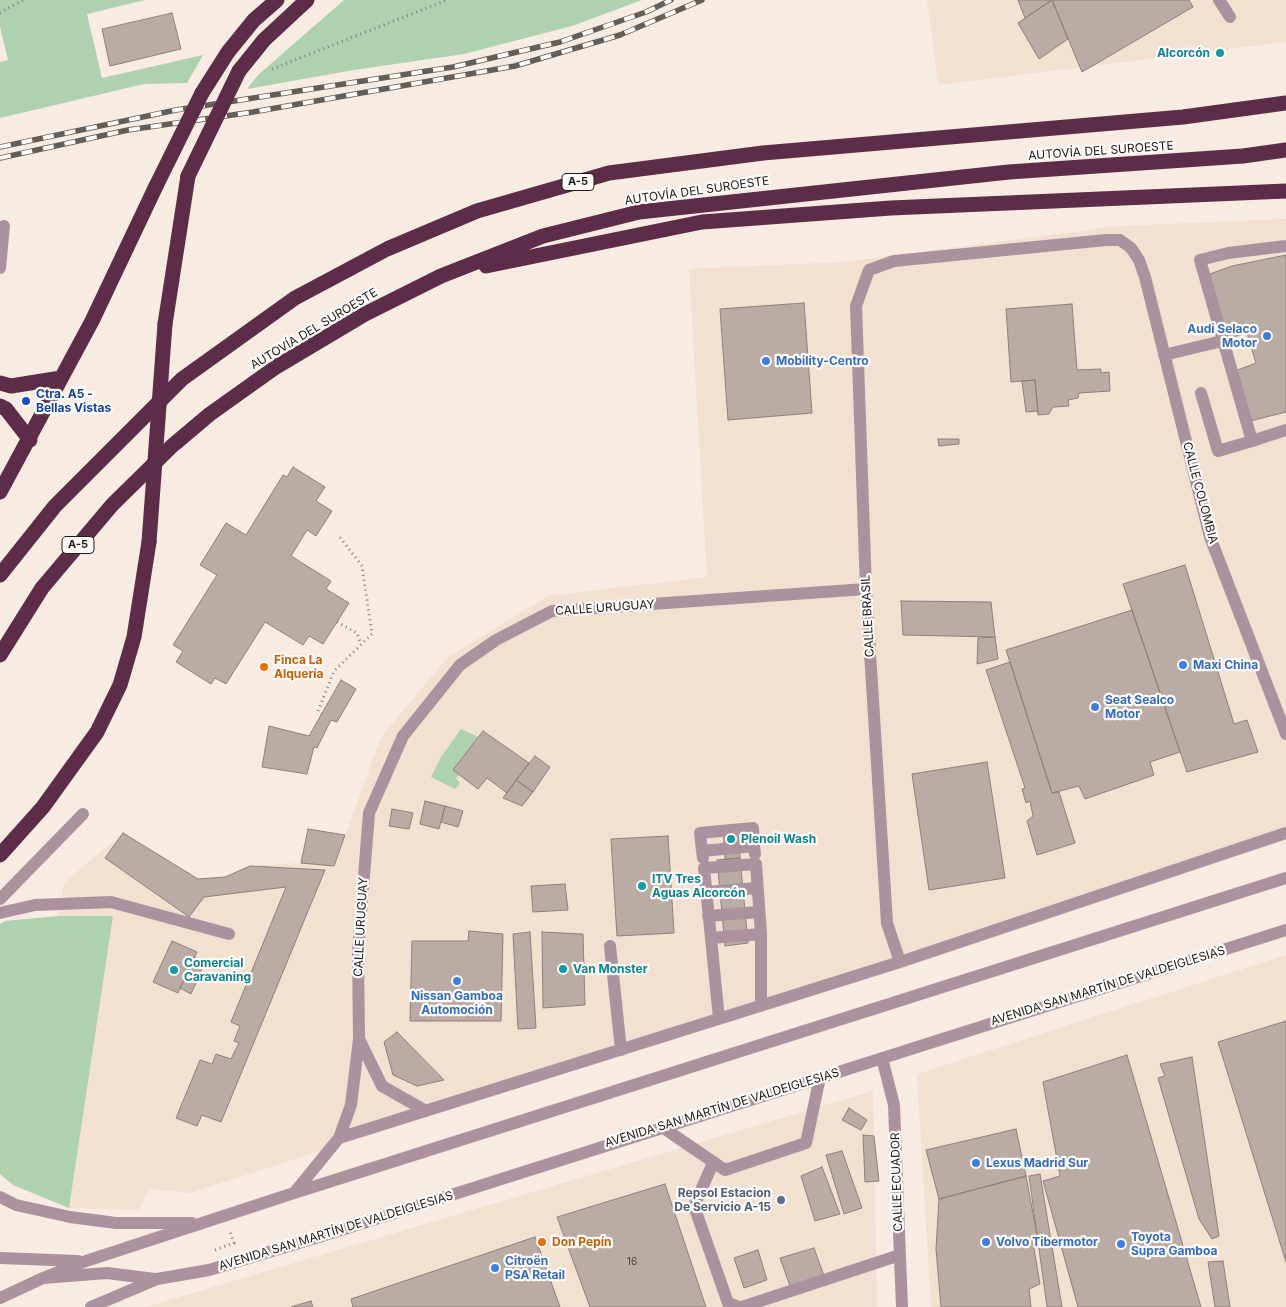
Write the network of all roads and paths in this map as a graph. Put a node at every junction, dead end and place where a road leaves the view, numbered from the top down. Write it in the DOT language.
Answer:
graph roads {
  1 [pos="23,0"];
  2 [pos="278,0"];
  3 [pos="307,0"];
  4 [pos="448,0"];
  5 [pos="1219,0"];
  6 [pos="0,13"];
  7 [pos="1230,17"];
  8 [pos="272,69"];
  9 [pos="1286,102"];
  10 [pos="1286,150"];
  11 [pos="1286,190"];
  12 [pos="4,226"];
  13 [pos="1286,246"];
  14 [pos="0,268"];
  15 [pos="869,270"];
  16 [pos="441,276"];
  17 [pos="1222,341"];
  18 [pos="1164,355"];
  19 [pos="61,378"];
  20 [pos="0,383"];
  21 [pos="1201,393"];
  22 [pos="0,406"];
  23 [pos="1286,430"];
  24 [pos="30,440"];
  25 [pos="1252,441"];
  26 [pos="0,492"];
  27 [pos="339,536"];
  28 [pos="0,575"];
  29 [pos="866,589"];
  30 [pos="337,622"];
  31 [pos="361,644"];
  32 [pos="0,655"];
  33 [pos="322,714"];
  34 [pos="1286,734"];
  35 [pos="84,814"];
  36 [pos="1286,833"];
  37 [pos="754,846"];
  38 [pos="702,851"];
  39 [pos="0,856"];
  40 [pos="756,864"];
  41 [pos="704,868"];
  42 [pos="1286,878"];
  43 [pos="757,888"];
  44 [pos="706,892"];
  45 [pos="0,899"];
  46 [pos="759,912"];
  47 [pos="0,913"];
  48 [pos="708,916"];
  49 [pos="1286,930"];
  50 [pos="228,934"];
  51 [pos="761,934"];
  52 [pos="710,938"];
  53 [pos="610,946"];
  54 [pos="900,962"];
  55 [pos="761,1006"];
  56 [pos="719,1019"];
  57 [pos="359,1039"];
  58 [pos="621,1050"];
  59 [pos="882,1058"];
  60 [pos="820,1077"];
  61 [pos="426,1111"];
  62 [pos="662,1127"];
  63 [pos="339,1138"];
  64 [pos="713,1163"];
  65 [pos="294,1193"];
  66 [pos="0,1197"];
  67 [pos="224,1216"];
  68 [pos="205,1223"];
  69 [pos="900,1255"];
  70 [pos="0,1258"];
  71 [pos="86,1261"];
  72 [pos="209,1270"];
  73 [pos="43,1278"];
  74 [pos="157,1280"];
  75 [pos="0,1298"];
  76 [pos="91,1307"];
  77 [pos="741,1307"];
  78 [pos="902,1307"];
  1 -- 6 [label="path"];
  2 -- 19 [label="highway, bridge"];
  3 -- 39 [label="highway, bridge"];
  4 -- 8 [label="path"];
  5 -- 7 [label="street"];
  9 -- 28 [label="highway, A-5"];
  10 -- 16 [label="highway, AUTOVÍA DEL SUROESTE / A-5"];
  11 -- 16 [label="highway"];
  12 -- 14 [label="street"];
  13 -- 17 [label="street"];
  15 -- 18 [label="street, CALLE COLOMBIA"];
  15 -- 29 [label="street, CALLE BRASIL"];
  16 -- 32 [label="highway, AUTOVÍA DEL SUROESTE / A-5"];
  17 -- 18 [label="street"];
  17 -- 25 [label="street"];
  18 -- 34 [label="street, CALLE COLOMBIA"];
  19 -- 20 [label="highway"];
  19 -- 24 [label="highway"];
  21 -- 25 [label="street"];
  22 -- 24 [label="highway"];
  23 -- 25 [label="street"];
  24 -- 26 [label="highway"];
  27 -- 31 [label="path"];
  29 -- 54 [label="street, CALLE BRASIL"];
  29 -- 57 [label="street, CALLE URUGUAY"];
  30 -- 31 [label="path"];
  31 -- 33 [label="path"];
  35 -- 45 [label="street"];
  36 -- 54 [label="street"];
  37 -- 38 [label="street"];
  37 -- 38 [label="street"];
  37 -- 40 [label="street"];
  38 -- 41 [label="street"];
  40 -- 41 [label="street"];
  40 -- 43 [label="street"];
  41 -- 44 [label="street"];
  42 -- 65 [label="street"];
  43 -- 44 [label="street"];
  43 -- 46 [label="street"];
  44 -- 48 [label="street"];
  46 -- 48 [label="street"];
  46 -- 51 [label="street"];
  47 -- 50 [label="street"];
  48 -- 52 [label="street"];
  49 -- 59 [label="street, AVENIDA SAN MARTÍN DE VALDEIGLESIAS"];
  51 -- 52 [label="street"];
  51 -- 55 [label="street"];
  52 -- 56 [label="street"];
  53 -- 58 [label="street"];
  54 -- 55 [label="street"];
  55 -- 56 [label="street"];
  56 -- 58 [label="street"];
  57 -- 61 [label="street, CALLE URUGUAY"];
  57 -- 63 [label="street, CALLE URUGUAY"];
  58 -- 61 [label="street"];
  59 -- 60 [label="street, AVENIDA SAN MARTÍN DE VALDEIGLESIAS"];
  59 -- 69 [label="street, CALLE ECUADOR"];
  60 -- 62 [label="street, AVENIDA SAN MARTÍN DE VALDEIGLESIAS"];
  60 -- 64 [label="street"];
  61 -- 63 [label="street"];
  62 -- 64 [label="street"];
  62 -- 72 [label="street, AVENIDA SAN MARTÍN DE VALDEIGLESIAS"];
  63 -- 65 [label="street"];
  64 -- 77 [label="street"];
  65 -- 67 [label="street"];
  66 -- 68 [label="street"];
  67 -- 68 [label="street"];
  67 -- 72 [label="path"];
  68 -- 71 [label="street"];
  69 -- 77 [label="street"];
  69 -- 78 [label="street, CALLE ECUADOR"];
  70 -- 71 [label="street"];
  71 -- 73 [label="street"];
  72 -- 74 [label="street, AVENIDA SAN MARTÍN DE VALDEIGLESIAS"];
  73 -- 74 [label="street, AVENIDA SAN MARTÍN DE VALDEIGLESIAS"];
  73 -- 75 [label="street, AVENIDA SAN MARTÍN DE VALDEIGLESIAS"];
  74 -- 76 [label="street, AVENIDA SAN MARTÍN DE VALDEIGLESIAS"];
}
